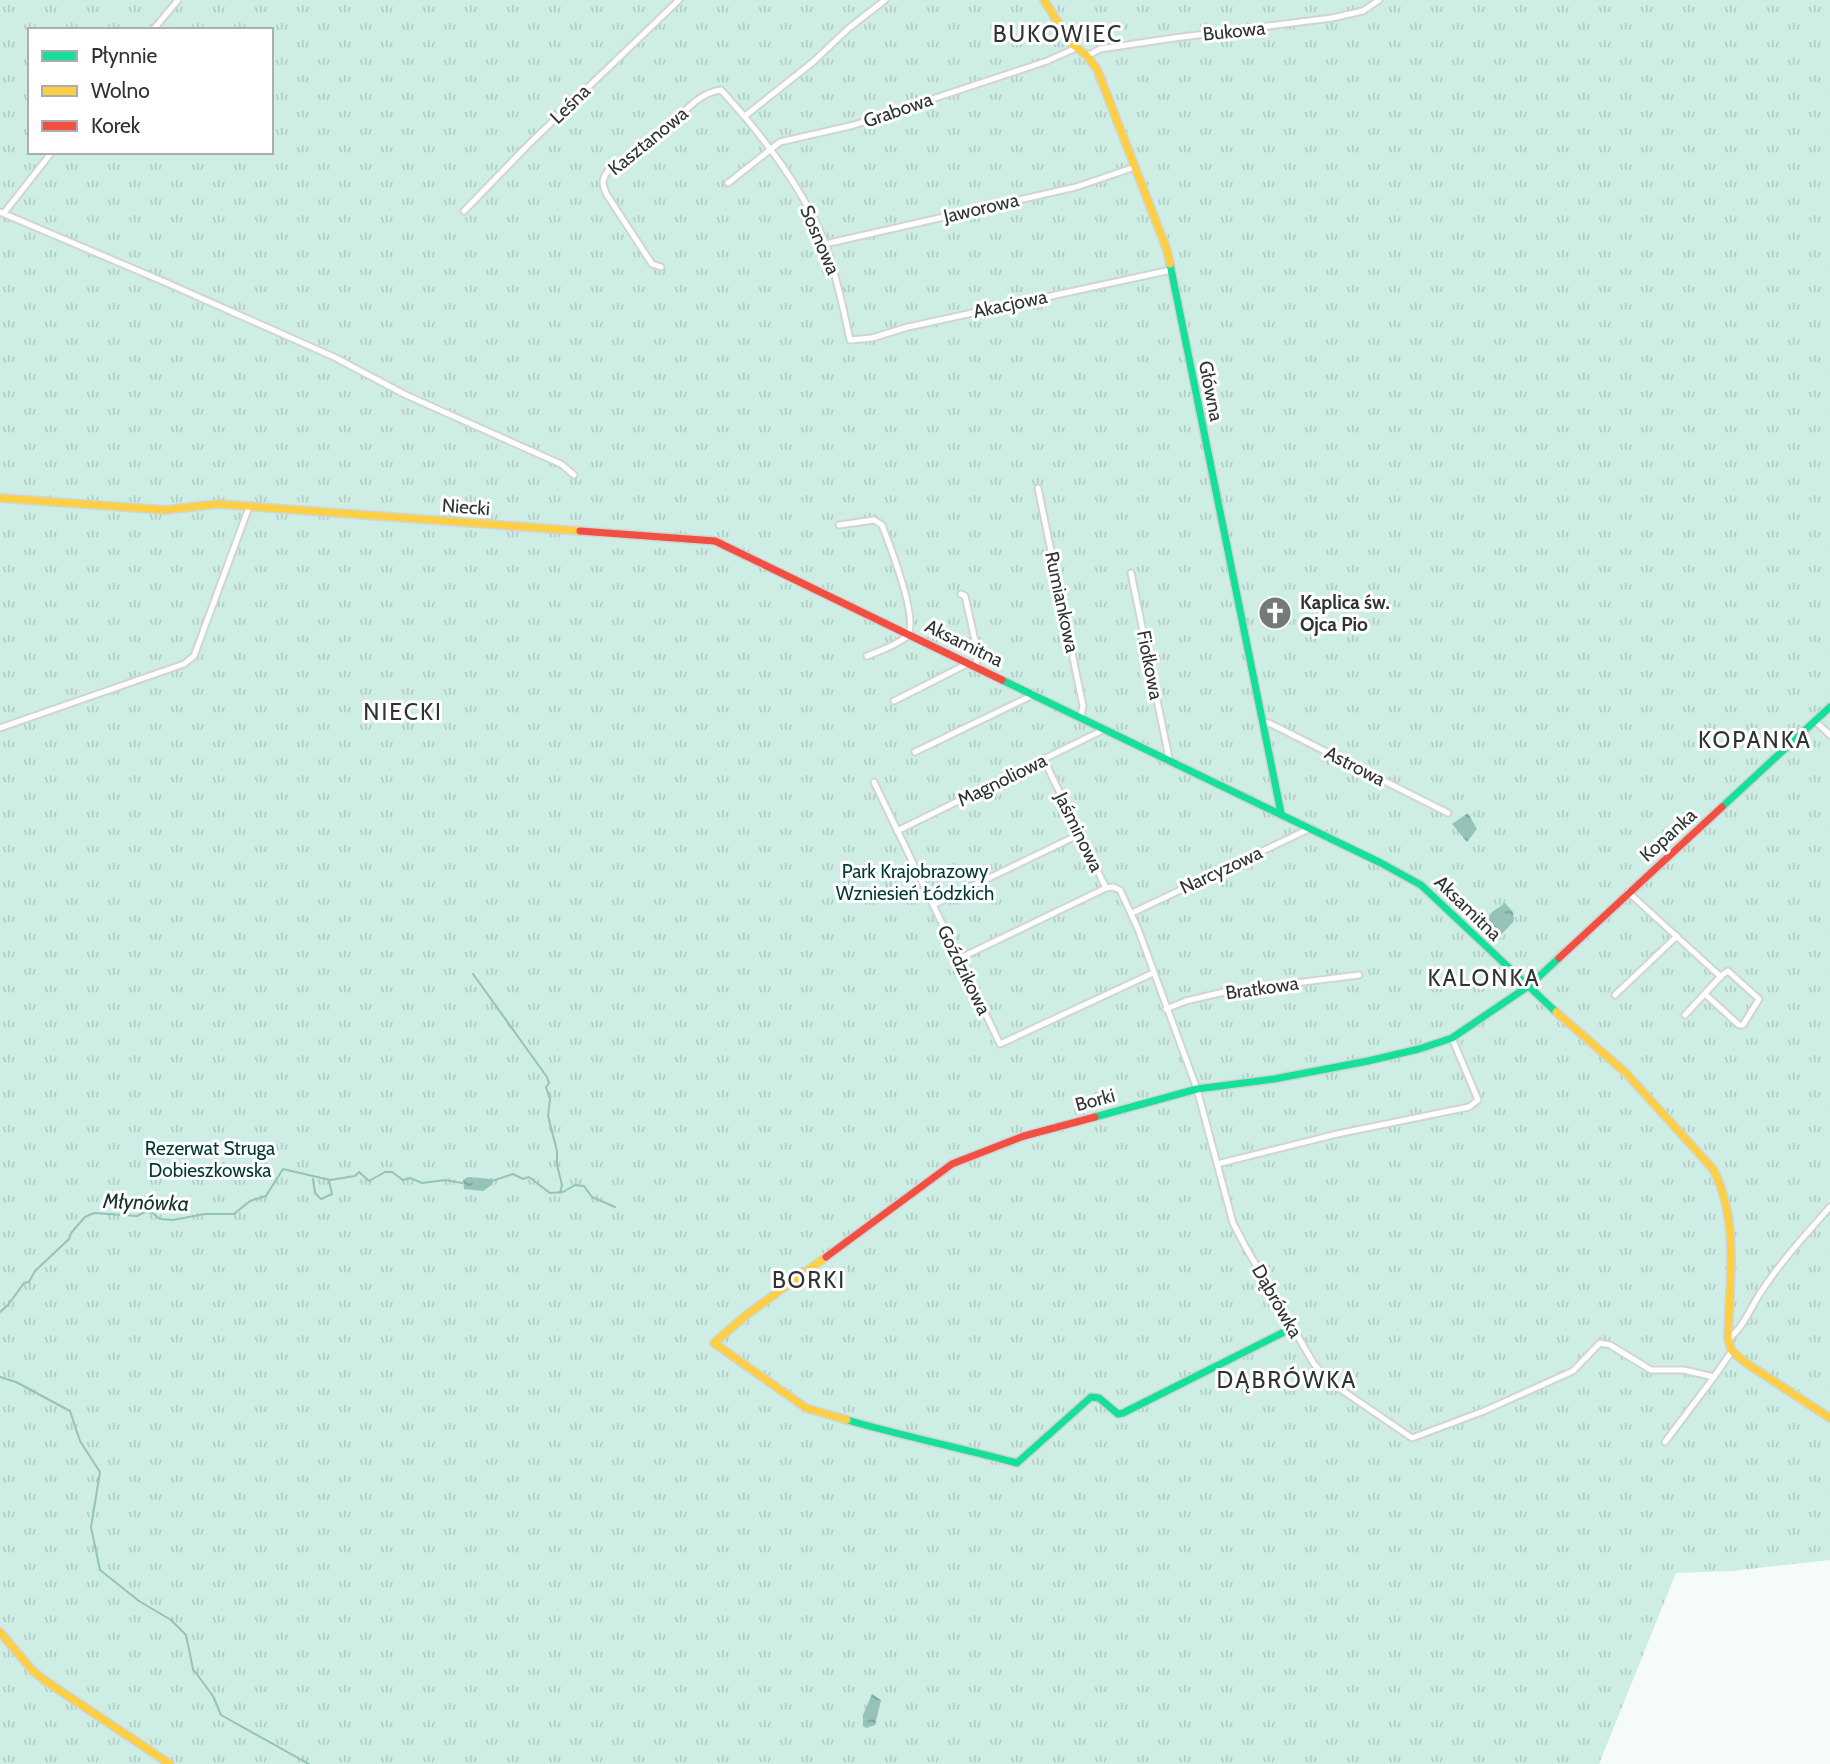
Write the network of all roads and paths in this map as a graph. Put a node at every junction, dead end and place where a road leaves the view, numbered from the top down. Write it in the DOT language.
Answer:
graph roads {
  1 [pos="178,0"];
  2 [pos="679,0"];
  3 [pos="885,0"];
  4 [pos="1044,0"];
  5 [pos="1380,0"];
  6 [pos="155,28"];
  7 [pos="1076,48"];
  8 [pos="1087,56"];
  9 [pos="745,116"];
  10 [pos="768,150"];
  11 [pos="50,154"];
  12 [pos="1135,167"];
  13 [pos="728,183"];
  14 [pos="464,211"];
  15 [pos="2,213"];
  16 [pos="825,244"];
  17 [pos="661,267"];
  18 [pos="1171,270"];
  19 [pos="850,340"];
  20 [pos="574,475"];
  21 [pos="1038,488"];
  22 [pos="0,498"];
  23 [pos="249,507"];
  24 [pos="839,525"];
  25 [pos="1131,573"];
  26 [pos="961,594"];
  27 [pos="909,634"];
  28 [pos="867,656"];
  29 [pos="973,664"];
  30 [pos="1034,693"];
  31 [pos="894,701"];
  32 [pos="1830,706"];
  33 [pos="1081,716"];
  34 [pos="1261,721"];
  35 [pos="1815,721"];
  36 [pos="0,728"];
  37 [pos="1105,728"];
  38 [pos="1830,735"];
  39 [pos="915,752"];
  40 [pos="1168,758"];
  41 [pos="1044,760"];
  42 [pos="874,782"];
  43 [pos="1448,813"];
  44 [pos="1282,814"];
  45 [pos="1311,828"];
  46 [pos="897,831"];
  47 [pos="1080,834"];
  48 [pos="1106,888"];
  49 [pos="1628,892"];
  50 [pos="933,905"];
  51 [pos="1132,913"];
  52 [pos="1677,936"];
  53 [pos="958,959"];
  54 [pos="1153,973"];
  55 [pos="1359,975"];
  56 [pos="1721,977"];
  57 [pos="1528,986"];
  58 [pos="1705,994"];
  59 [pos="1615,995"];
  60 [pos="1166,1009"];
  61 [pos="1685,1015"];
  62 [pos="1452,1038"];
  63 [pos="1197,1089"];
  64 [pos="1217,1164"];
  65 [pos="1830,1207"];
  66 [pos="1292,1328"];
  67 [pos="1728,1339"];
  68 [pos="1732,1351"];
  69 [pos="1714,1377"];
  70 [pos="1830,1418"];
  71 [pos="1665,1442"];
  72 [pos="0,1632"];
  73 [pos="170,1764"];
  1 -- 6 [label="street"];
  2 -- 14 [label="street, Leśna"];
  3 -- 9 [label="street"];
  4 -- 7 [label="street, Główna"];
  5 -- 8 [label="street, Bukowa"];
  7 -- 8 [label="street, Główna"];
  7 -- 10 [label="street, Grabowa"];
  8 -- 12 [label="street, Główna"];
  9 -- 10 [label="street, Kasztanowa"];
  9 -- 17 [label="street, Kasztanowa"];
  10 -- 13 [label="street, Grabowa"];
  10 -- 16 [label="street, Sosnowa"];
  11 -- 15 [label="street"];
  12 -- 16 [label="street, Jaworowa"];
  12 -- 18 [label="street, Główna"];
  15 -- 20 [label="street"];
  16 -- 19 [label="street, Sosnowa"];
  18 -- 19 [label="street, Akacjowa"];
  18 -- 34 [label="street, Główna"];
  21 -- 33 [label="street, Rumiankowa"];
  22 -- 23 [label="street, Niecki"];
  23 -- 27 [label="street, Niecki"];
  23 -- 36 [label="street"];
  24 -- 27 [label="street"];
  25 -- 40 [label="street, Fiołkowa"];
  26 -- 29 [label="street"];
  27 -- 28 [label="street"];
  27 -- 29 [label="street, Aksamitna"];
  29 -- 30 [label="street, Aksamitna"];
  29 -- 31 [label="street"];
  30 -- 33 [label="street, Aksamitna"];
  30 -- 39 [label="street"];
  32 -- 35 [label="street, Kopanka"];
  33 -- 37 [label="street, Aksamitna"];
  34 -- 43 [label="street, Astrowa"];
  34 -- 44 [label="street, Główna"];
  35 -- 38 [label="street"];
  35 -- 49 [label="street, Kopanka"];
  37 -- 40 [label="street, Aksamitna"];
  37 -- 41 [label="street, Magnoliowa"];
  40 -- 44 [label="street, Aksamitna"];
  41 -- 46 [label="street, Magnoliowa"];
  41 -- 47 [label="street, Jaśminowa"];
  42 -- 46 [label="street, Goździkowa"];
  44 -- 45 [label="street, Aksamitna"];
  45 -- 51 [label="street, Narcyzowa"];
  45 -- 57 [label="street, Aksamitna"];
  46 -- 50 [label="street, Goździkowa"];
  47 -- 48 [label="street, Jaśminowa"];
  47 -- 50 [label="street"];
  48 -- 51 [label="street, Jaśminowa"];
  48 -- 53 [label="street"];
  49 -- 52 [label="street"];
  49 -- 57 [label="street, Kopanka"];
  50 -- 53 [label="street, Goździkowa"];
  51 -- 54 [label="street, Jaśminowa"];
  52 -- 56 [label="street"];
  52 -- 59 [label="street"];
  53 -- 54 [label="street, Goździkowa"];
  54 -- 60 [label="street, Jaśminowa"];
  55 -- 60 [label="street, Bratkowa"];
  56 -- 58 [label="street"];
  56 -- 58 [label="street"];
  57 -- 62 [label="street, Borki"];
  57 -- 67 [label="street, Aksamitna"];
  58 -- 61 [label="street"];
  60 -- 63 [label="street, Dąbrówka"];
  62 -- 63 [label="street, Borki"];
  62 -- 64 [label="street"];
  63 -- 64 [label="street, Dąbrówka"];
  63 -- 66 [label="street, Borki"];
  64 -- 66 [label="street, Dąbrówka"];
  65 -- 67 [label="street"];
  66 -- 69 [label="street, Dąbrówka"];
  67 -- 68 [label="street, Aksamitna"];
  68 -- 69 [label="street"];
  68 -- 70 [label="street"];
  69 -- 71 [label="street"];
  72 -- 73 [label="street"];
}
